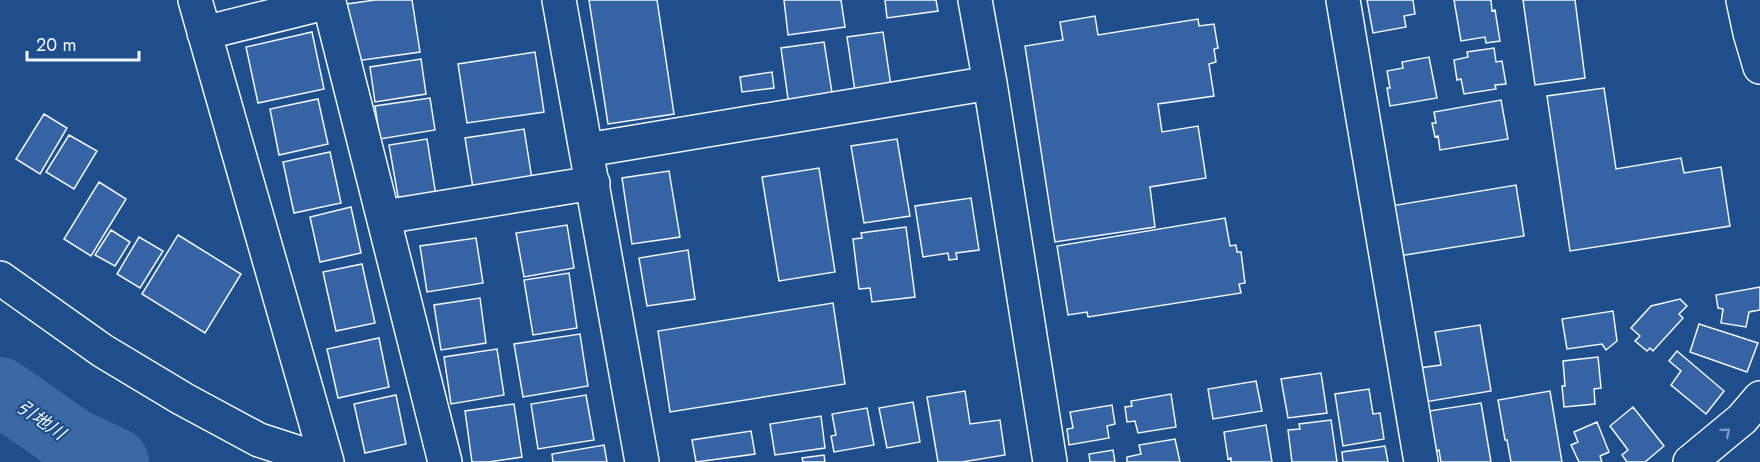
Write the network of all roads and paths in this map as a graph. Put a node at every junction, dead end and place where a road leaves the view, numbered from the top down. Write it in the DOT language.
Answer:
graph roads {
  1 [pos="195,0"];
  2 [pos="559,0"];
  3 [pos="975,0"];
  4 [pos="1343,0"];
  5 [pos="1743,0"];
  6 [pos="204,33"];
  7 [pos="1760,67"];
  8 [pos="990,83"];
  9 [pos="587,150"];
  10 [pos="593,183"];
  11 [pos="384,217"];
  12 [pos="0,278"];
  13 [pos="1760,398"];
  14 [pos="445,462"];
  15 [pos="642,462"];
  16 [pos="1050,462"];
  17 [pos="1421,462"];
  18 [pos="1690,462"];
  1 -- 6 [label="street"];
  2 -- 9 [label="street"];
  3 -- 8 [label="street"];
  4 -- 17 [label="street"];
  5 -- 7 [label="street"];
  6 -- 11 [label="street"];
  6 -- 12 [label="street"];
  8 -- 9 [label="street"];
  8 -- 16 [label="street"];
  9 -- 10 [label="street"];
  10 -- 11 [label="street"];
  10 -- 15 [label="street"];
  11 -- 14 [label="street"];
  18 -- 13 [label="street, one-way"];
}
